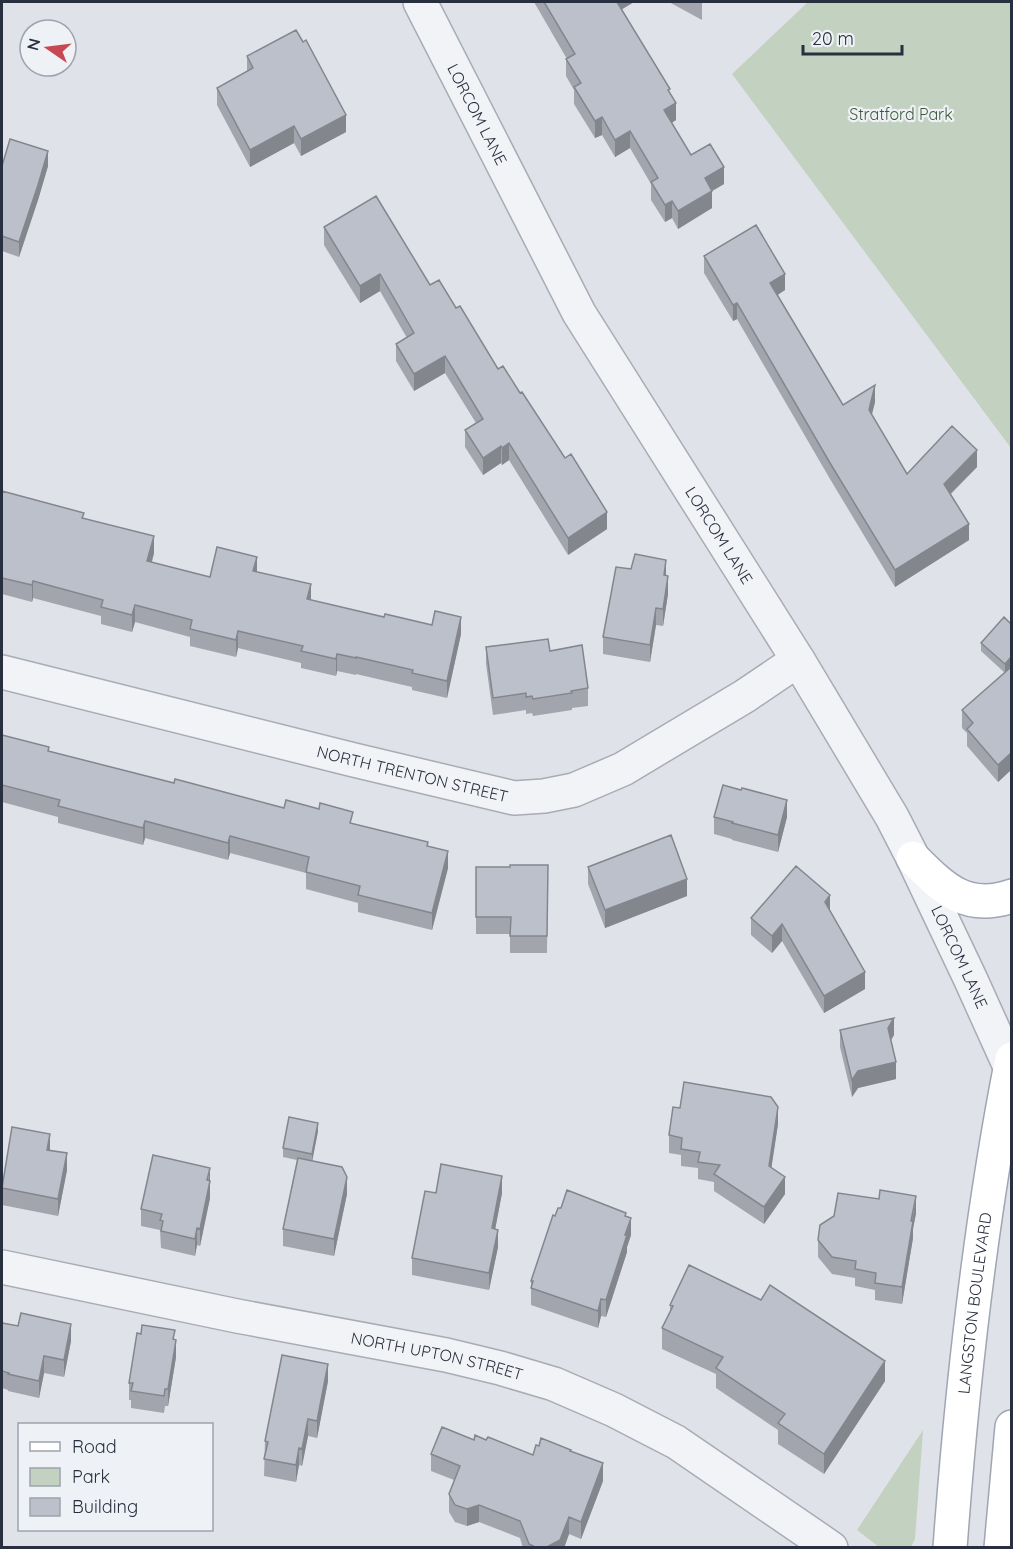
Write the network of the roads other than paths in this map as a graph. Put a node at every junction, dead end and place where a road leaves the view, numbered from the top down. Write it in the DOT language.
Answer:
graph roads {
  1 [pos="420,2"];
  2 [pos="798,660"];
  3 [pos="2,672"];
  4 [pos="913,858"];
  5 [pos="1011,896"];
  6 [pos="1011,1066"];
  7 [pos="2,1267"];
  8 [pos="1011,1427"];
  9 [pos="831,1548"];
  10 [pos="950,1548"];
  11 [pos="1001,1548"];
  1 -- 2 [label="street, LORCOM LANE"];
  2 -- 3 [label="street, NORTH TRENTON STREET"];
  2 -- 4 [label="street, LORCOM LANE"];
  4 -- 5 [label="main road"];
  4 -- 6 [label="street, LORCOM LANE"];
  6 -- 10 [label="main road, LANGSTON BOULEVARD"];
  7 -- 9 [label="street, NORTH UPTON STREET"];
  8 -- 11 [label="main road"];
}
